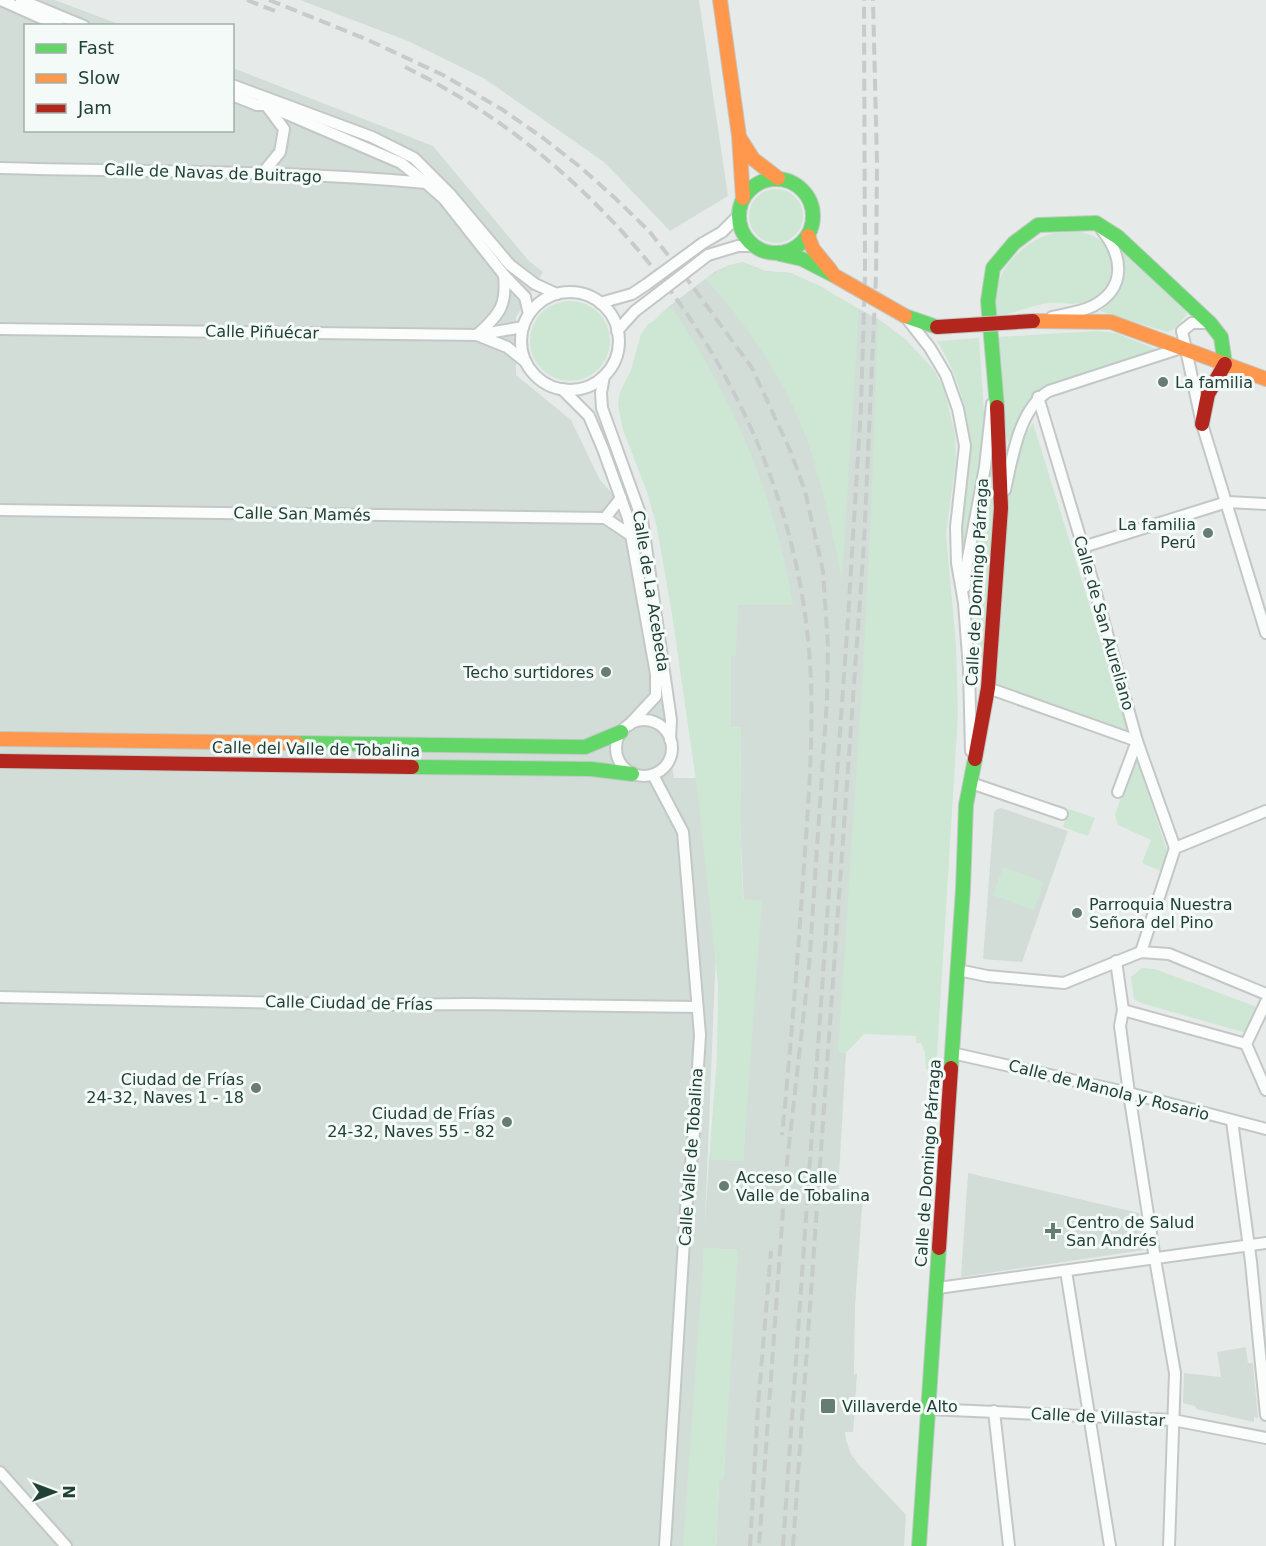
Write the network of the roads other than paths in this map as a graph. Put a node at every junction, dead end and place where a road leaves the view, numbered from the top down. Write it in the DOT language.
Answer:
graph roads {
  1 [pos="720,0"];
  2 [pos="8,2"];
  3 [pos="55,24"];
  4 [pos="78,24"];
  5 [pos="234,86"];
  6 [pos="234,96"];
  7 [pos="266,105"];
  8 [pos="739,136"];
  9 [pos="0,168"];
  10 [pos="262,174"];
  11 [pos="778,178"];
  12 [pos="426,183"];
  13 [pos="743,198"];
  14 [pos="739,215"];
  15 [pos="1096,223"];
  16 [pos="808,236"];
  17 [pos="754,246"];
  18 [pos="778,253"];
  19 [pos="504,275"];
  20 [pos="835,276"];
  21 [pos="557,294"];
  22 [pos="600,303"];
  23 [pos="529,314"];
  24 [pos="905,316"];
  25 [pos="1033,321"];
  26 [pos="1210,323"];
  27 [pos="523,327"];
  28 [pos="0,329"];
  29 [pos="617,332"];
  30 [pos="477,334"];
  31 [pos="1184,350"];
  32 [pos="526,362"];
  33 [pos="1225,364"];
  34 [pos="604,376"];
  35 [pos="1266,379"];
  36 [pos="995,385"];
  37 [pos="562,389"];
  38 [pos="1038,397"];
  39 [pos="1202,424"];
  40 [pos="621,498"];
  41 [pos="1227,502"];
  42 [pos="1266,504"];
  43 [pos="1001,508"];
  44 [pos="0,510"];
  45 [pos="605,518"];
  46 [pos="633,536"];
  47 [pos="1083,547"];
  48 [pos="964,603"];
  49 [pos="1266,633"];
  50 [pos="988,688"];
  51 [pos="625,728"];
  52 [pos="0,739"];
  53 [pos="670,740"];
  54 [pos="1137,741"];
  55 [pos="0,761"];
  56 [pos="632,774"];
  57 [pos="653,775"];
  58 [pos="971,783"];
  59 [pos="1118,792"];
  60 [pos="1266,811"];
  61 [pos="1062,814"];
  62 [pos="1175,848"];
  63 [pos="1141,952"];
  64 [pos="1116,961"];
  65 [pos="958,970"];
  66 [pos="1266,993"];
  67 [pos="0,997"];
  68 [pos="1266,1002"];
  69 [pos="697,1007"];
  70 [pos="1123,1010"];
  71 [pos="1246,1044"];
  72 [pos="952,1053"];
  73 [pos="1266,1090"];
  74 [pos="1129,1093"];
  75 [pos="1232,1121"];
  76 [pos="1266,1129"];
  77 [pos="1266,1243"];
  78 [pos="1248,1245"];
  79 [pos="1155,1259"];
  80 [pos="1066,1270"];
  81 [pos="937,1288"];
  82 [pos="928,1409"];
  83 [pos="994,1411"];
  84 [pos="1266,1415"];
  85 [pos="1089,1416"];
  86 [pos="1173,1420"];
  87 [pos="1266,1438"];
  88 [pos="0,1472"];
  89 [pos="66,1546"];
  90 [pos="665,1546"];
  91 [pos="920,1546"];
  92 [pos="1009,1546"];
  93 [pos="1110,1546"];
  94 [pos="1169,1546"];
  1 -- 8 [label="street"];
  2 -- 3 [label="street"];
  2 -- 4 [label="street"];
  5 -- 21 [label="street"];
  6 -- 7 [label="street"];
  7 -- 10 [label="street"];
  7 -- 12 [label="street"];
  8 -- 11 [label="street"];
  8 -- 13 [label="street"];
  9 -- 10 [label="street, Calle de Navas de Buitrago"];
  10 -- 12 [label="street, Calle de Navas de Buitrago"];
  11 -- 13 [label="street"];
  11 -- 16 [label="street"];
  12 -- 19 [label="street"];
  13 -- 14 [label="street"];
  14 -- 17 [label="street"];
  14 -- 22 [label="street, bridge"];
  15 -- 25 [label="street"];
  15 -- 26 [label="street"];
  15 -- 36 [label="street"];
  16 -- 18 [label="street"];
  16 -- 20 [label="street"];
  17 -- 18 [label="street"];
  17 -- 29 [label="street, bridge"];
  18 -- 20 [label="street"];
  19 -- 23 [label="street"];
  19 -- 30 [label="street"];
  20 -- 24 [label="street, bridge"];
  21 -- 22 [label="street"];
  21 -- 23 [label="street"];
  22 -- 29 [label="street"];
  23 -- 27 [label="street"];
  24 -- 25 [label="street, bridge"];
  24 -- 48 [label="street, Calle de Domingo Párraga"];
  25 -- 31 [label="street"];
  26 -- 31 [label="street"];
  26 -- 33 [label="street"];
  27 -- 30 [label="street, Calle Piñuécar"];
  27 -- 32 [label="street"];
  28 -- 30 [label="street, Calle Piñuécar"];
  29 -- 34 [label="street"];
  30 -- 32 [label="street"];
  31 -- 33 [label="street"];
  31 -- 38 [label="street"];
  31 -- 39 [label="street"];
  32 -- 37 [label="street"];
  33 -- 35 [label="street"];
  33 -- 39 [label="street"];
  34 -- 37 [label="street"];
  34 -- 53 [label="street, Calle de La Acebeda"];
  36 -- 43 [label="street, Calle de Domingo Párraga"];
  36 -- 48 [label="street, Calle de Domingo Párraga"];
  37 -- 40 [label="street, Calle de La Acebeda"];
  38 -- 43 [label="street"];
  38 -- 47 [label="street, Calle de San Aureliano"];
  39 -- 41 [label="street"];
  40 -- 45 [label="street"];
  40 -- 46 [label="street, Calle de La Acebeda"];
  41 -- 42 [label="street"];
  41 -- 47 [label="street"];
  41 -- 49 [label="street"];
  43 -- 50 [label="street, Calle de Domingo Párraga"];
  44 -- 45 [label="street, Calle San Mamés"];
  45 -- 46 [label="street"];
  46 -- 51 [label="street, Calle de La Acebeda"];
  47 -- 54 [label="street, Calle de San Aureliano"];
  48 -- 58 [label="street, Calle de Domingo Párraga"];
  50 -- 54 [label="street"];
  50 -- 58 [label="street, Calle de Domingo Párraga"];
  51 -- 52 [label="street, Calle del Valle de Tobalina"];
  51 -- 53 [label="street"];
  51 -- 56 [label="street"];
  53 -- 57 [label="street"];
  54 -- 59 [label="street"];
  54 -- 62 [label="street, Calle de San Aureliano"];
  55 -- 56 [label="street, Calle del Valle de Tobalina"];
  56 -- 57 [label="street"];
  57 -- 69 [label="street, Calle Valle de Tobalina"];
  58 -- 61 [label="street"];
  58 -- 65 [label="street, Calle de Domingo Párraga"];
  60 -- 62 [label="street"];
  62 -- 63 [label="street"];
  63 -- 64 [label="street"];
  63 -- 66 [label="street"];
  64 -- 65 [label="street"];
  64 -- 70 [label="street"];
  65 -- 72 [label="street, Calle de Domingo Párraga"];
  67 -- 69 [label="street, Calle Ciudad de Frías"];
  68 -- 71 [label="street"];
  69 -- 90 [label="street, Calle Valle de Tobalina"];
  70 -- 71 [label="street"];
  70 -- 74 [label="street"];
  71 -- 73 [label="street"];
  72 -- 74 [label="street, Calle de Manola y Rosario"];
  72 -- 81 [label="street, Calle de Domingo Párraga"];
  74 -- 75 [label="street, Calle de Manola y Rosario"];
  74 -- 79 [label="street"];
  75 -- 76 [label="street, Calle de Manola y Rosario"];
  75 -- 78 [label="street"];
  77 -- 78 [label="street"];
  78 -- 79 [label="street"];
  78 -- 84 [label="street"];
  79 -- 80 [label="street"];
  79 -- 86 [label="street"];
  80 -- 81 [label="street"];
  80 -- 85 [label="street"];
  81 -- 82 [label="street, Calle de Domingo Párraga"];
  82 -- 83 [label="street, Calle de Villastar"];
  82 -- 91 [label="street, Calle de Domingo Párraga"];
  83 -- 85 [label="street, Calle de Villastar"];
  83 -- 92 [label="street"];
  85 -- 86 [label="street, Calle de Villastar"];
  85 -- 93 [label="street"];
  86 -- 87 [label="street, Calle de Villastar"];
  86 -- 94 [label="street"];
  88 -- 89 [label="street"];
}
